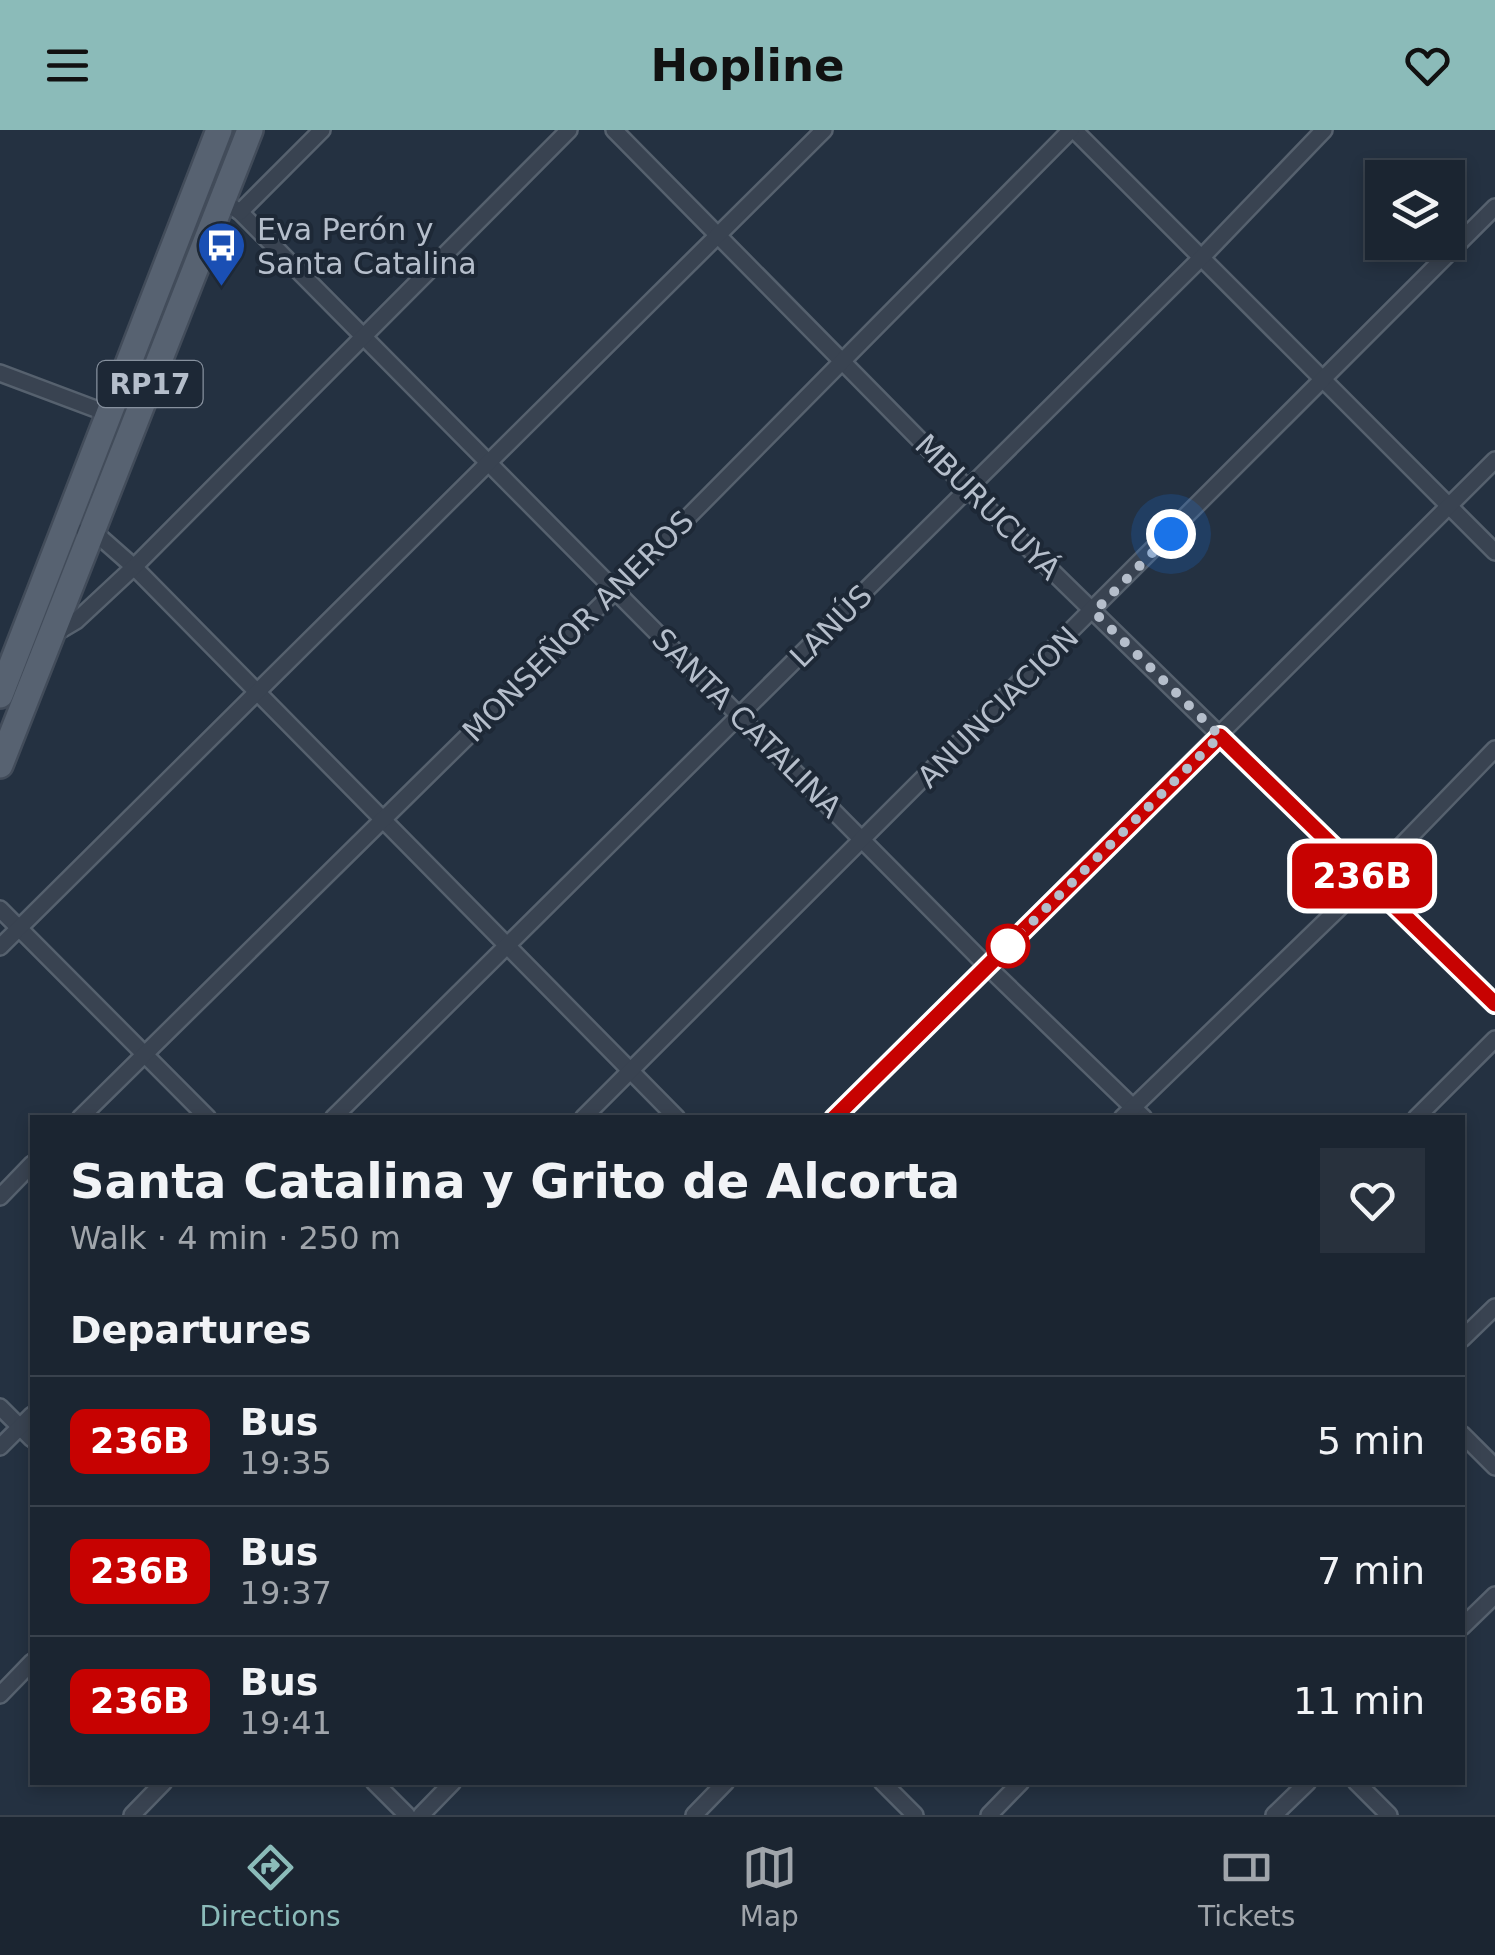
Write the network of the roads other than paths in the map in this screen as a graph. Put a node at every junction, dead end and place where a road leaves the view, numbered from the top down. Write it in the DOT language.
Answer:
graph roads {
  1 [pos="220,130"];
  2 [pos="250,130"];
  3 [pos="322,130"];
  4 [pos="569,130"];
  5 [pos="614,130"];
  6 [pos="824,130"];
  7 [pos="1072,130"];
  8 [pos="1324,130"];
  9 [pos="232,206"];
  10 [pos="1495,207"];
  11 [pos="718,236"];
  12 [pos="1203,256"];
  13 [pos="362,337"];
  14 [pos="842,362"];
  15 [pos="0,373"];
  16 [pos="1326,380"];
  17 [pos="109,414"];
  18 [pos="1495,460"];
  19 [pos="487,464"];
  20 [pos="968,489"];
  21 [pos="1450,506"];
  22 [pos="66,524"];
  23 [pos="90,534"];
  24 [pos="1495,552"];
  25 [pos="134,567"];
  26 [pos="616,590"];
  27 [pos="1094,612"];
  28 [pos="48,638"];
  29 [pos="255,692"];
  30 [pos="0,696"];
  31 [pos="739,717"];
  32 [pos="8,721"];
  33 [pos="1220,736"];
  34 [pos="1495,748"];
  35 [pos="0,765"];
  36 [pos="380,821"];
  37 [pos="864,840"];
  38 [pos="1367,881"];
  39 [pos="0,909"];
  40 [pos="18,928"];
  41 [pos="506,945"];
  42 [pos="0,947"];
  43 [pos="988,967"];
  44 [pos="1495,1004"];
  45 [pos="1495,1039"];
  46 [pos="144,1053"];
  47 [pos="630,1071"];
  48 [pos="1133,1114"];
  49 [pos="83,1115"];
  50 [pos="205,1115"];
  51 [pos="336,1115"];
  52 [pos="586,1115"];
  53 [pos="674,1115"];
  54 [pos="837,1115"];
  55 [pos="1419,1115"];
  56 [pos="30,1166"];
  57 [pos="0,1196"];
  58 [pos="1495,1307"];
  59 [pos="1465,1337"];
  60 [pos="0,1407"];
  61 [pos="28,1427"];
  62 [pos="1465,1437"];
  63 [pos="0,1447"];
  64 [pos="1495,1466"];
  65 [pos="1495,1595"];
  66 [pos="1465,1625"];
  67 [pos="30,1664"];
  68 [pos="0,1695"];
  69 [pos="161,1785"];
  70 [pos="377,1785"];
  71 [pos="449,1785"];
  72 [pos="723,1785"];
  73 [pos="885,1785"];
  74 [pos="1018,1785"];
  75 [pos="1305,1785"];
  76 [pos="1359,1785"];
  77 [pos="132,1815"];
  78 [pos="407,1815"];
  79 [pos="421,1815"];
  80 [pos="694,1815"];
  81 [pos="914,1815"];
  82 [pos="989,1815"];
  83 [pos="1274,1815"];
  84 [pos="1389,1815"];
  1 -- 17 [label="main road, RP17"];
  2 -- 9 [label="main road, RP17"];
  3 -- 9 [label="street"];
  4 -- 13 [label="street"];
  5 -- 11 [label="street, MBURUCUYÁ"];
  6 -- 11 [label="street"];
  7 -- 12 [label="street"];
  7 -- 14 [label="street, MONSEÑOR ANEROS"];
  8 -- 12 [label="street, LANÚS"];
  9 -- 13 [label="street, SANTA CATALINA"];
  9 -- 23 [label="main road, RP17"];
  10 -- 16 [label="street, ANUNCIACION"];
  11 -- 14 [label="street, MBURUCUYÁ"];
  11 -- 19 [label="street"];
  12 -- 16 [label="street"];
  12 -- 20 [label="street, LANÚS"];
  13 -- 19 [label="street, SANTA CATALINA"];
  13 -- 25 [label="street"];
  14 -- 20 [label="street, MBURUCUYÁ"];
  14 -- 26 [label="street, MONSEÑOR ANEROS"];
  15 -- 17 [label="street"];
  16 -- 21 [label="street"];
  16 -- 27 [label="street, ANUNCIACION"];
  17 -- 22 [label="main road, RP17"];
  18 -- 21 [label="street"];
  19 -- 26 [label="street, SANTA CATALINA"];
  19 -- 29 [label="street"];
  20 -- 27 [label="street, MBURUCUYÁ"];
  20 -- 31 [label="street, LANÚS"];
  21 -- 24 [label="street"];
  21 -- 33 [label="street"];
  22 -- 23 [label="street"];
  22 -- 30 [label="main road, RP17"];
  23 -- 25 [label="street"];
  23 -- 28 [label="main road, RP17"];
  25 -- 28 [label="street"];
  25 -- 29 [label="street"];
  26 -- 31 [label="street, SANTA CATALINA"];
  26 -- 36 [label="street, MONSEÑOR ANEROS"];
  27 -- 33 [label="street, MBURUCUYÁ"];
  27 -- 37 [label="street, ANUNCIACION"];
  28 -- 32 [label="main road, RP17"];
  29 -- 36 [label="street"];
  29 -- 40 [label="street"];
  31 -- 37 [label="street, SANTA CATALINA"];
  31 -- 41 [label="street, LANÚS"];
  32 -- 35 [label="main road, RP17"];
  33 -- 38 [label="street, MBURUCUYÁ"];
  33 -- 43 [label="street"];
  34 -- 38 [label="street"];
  36 -- 41 [label="street"];
  36 -- 46 [label="street, MONSEÑOR ANEROS"];
  37 -- 43 [label="street, SANTA CATALINA"];
  37 -- 47 [label="street, ANUNCIACION"];
  38 -- 44 [label="street, MBURUCUYÁ"];
  38 -- 48 [label="street"];
  39 -- 40 [label="street"];
  40 -- 42 [label="street"];
  40 -- 46 [label="street"];
  41 -- 47 [label="street"];
  41 -- 51 [label="street, LANÚS"];
  43 -- 48 [label="street, SANTA CATALINA"];
  43 -- 54 [label="street"];
  45 -- 55 [label="street"];
  46 -- 49 [label="street, MONSEÑOR ANEROS"];
  46 -- 50 [label="street"];
  47 -- 52 [label="street, ANUNCIACION"];
  47 -- 53 [label="street"];
  56 -- 57 [label="street"];
  58 -- 59 [label="street"];
  60 -- 61 [label="street"];
  61 -- 63 [label="street"];
  62 -- 64 [label="street"];
  65 -- 66 [label="street"];
  67 -- 68 [label="street"];
  69 -- 77 [label="street"];
  70 -- 78 [label="street"];
  71 -- 79 [label="street"];
  72 -- 80 [label="street"];
  73 -- 81 [label="street"];
  74 -- 82 [label="street"];
  75 -- 83 [label="street"];
  76 -- 84 [label="street"];
}
